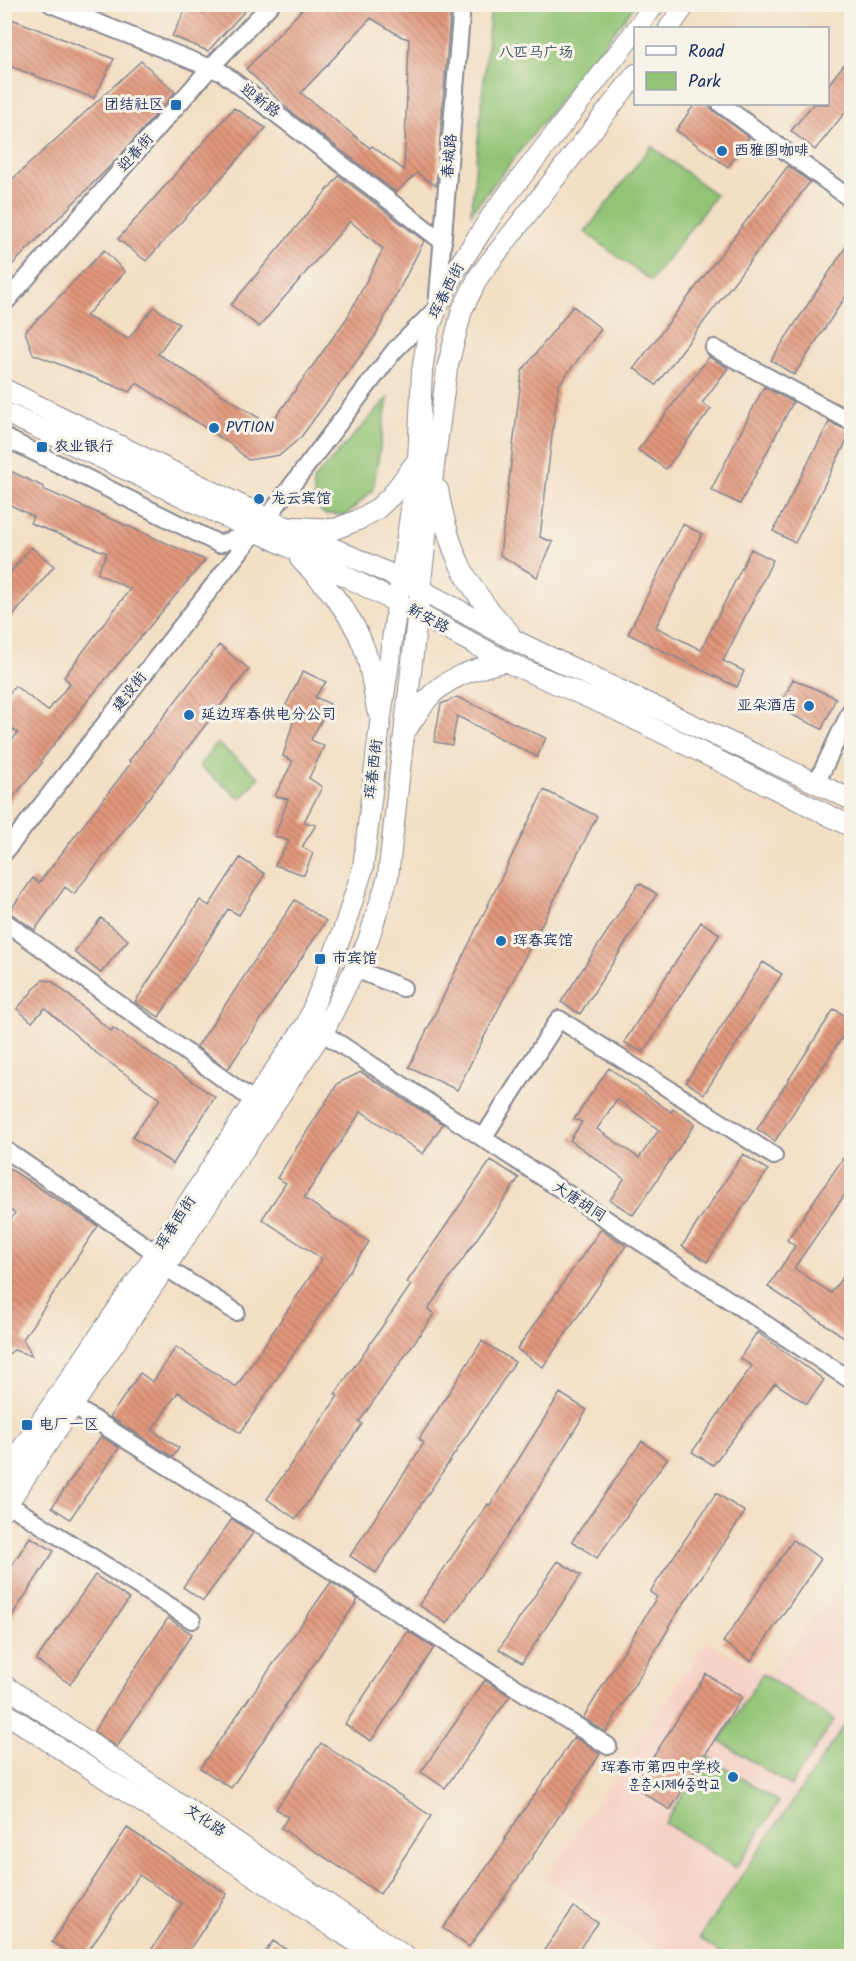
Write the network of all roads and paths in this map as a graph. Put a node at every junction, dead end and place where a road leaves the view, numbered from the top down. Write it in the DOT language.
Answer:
graph roads {
  1 [pos="51,4"];
  2 [pos="271,4"];
  3 [pos="462,4"];
  4 [pos="655,4"];
  5 [pos="686,4"];
  6 [pos="640,27"];
  7 [pos="670,27"];
  8 [pos="634,35"];
  9 [pos="210,68"];
  10 [pos="634,77"];
  11 [pos="722,105"];
  12 [pos="852,200"];
  13 [pos="443,242"];
  14 [pos="4,304"];
  15 [pos="437,308"];
  16 [pos="714,348"];
  17 [pos="4,389"];
  18 [pos="4,412"];
  19 [pos="852,422"];
  20 [pos="4,437"];
  21 [pos="426,463"];
  22 [pos="261,525"];
  23 [pos="287,537"];
  24 [pos="401,579"];
  25 [pos="421,590"];
  26 [pos="397,603"];
  27 [pos="419,614"];
  28 [pos="522,644"];
  29 [pos="506,661"];
  30 [pos="613,698"];
  31 [pos="852,708"];
  32 [pos="380,724"];
  33 [pos="405,731"];
  34 [pos="816,783"];
  35 [pos="852,800"];
  36 [pos="852,827"];
  37 [pos="4,853"];
  38 [pos="4,921"];
  39 [pos="355,969"];
  40 [pos="404,988"];
  41 [pos="314,1028"];
  42 [pos="254,1101"];
  43 [pos="483,1138"];
  44 [pos="4,1149"];
  45 [pos="774,1156"];
  46 [pos="161,1260"];
  47 [pos="236,1312"];
  48 [pos="852,1381"];
  49 [pos="73,1406"];
  50 [pos="4,1475"];
  51 [pos="6,1506"];
  52 [pos="192,1620"];
  53 [pos="4,1686"];
  54 [pos="4,1712"];
  55 [pos="608,1746"];
  56 [pos="377,1956"];
  57 [pos="405,1956"];
  1 -- 9 [label="street, 迎新路"];
  2 -- 9 [label="street, 迎春街"];
  3 -- 13 [label="street, 春城路"];
  4 -- 6 [label="main road, 珲春西街"];
  5 -- 7 [label="main road"];
  8 -- 15 [label="main road, 珲春西街"];
  9 -- 13 [label="street, 迎新路"];
  9 -- 14 [label="street, 迎春街"];
  10 -- 21 [label="main road, 珲春西街"];
  11 -- 12 [label="street"];
  13 -- 15 [label="street, 春城路"];
  15 -- 21 [label="main road, 珲春西街"];
  15 -- 22 [label="street, 建设街"];
  16 -- 19 [label="street"];
  17 -- 22 [label="main road, 新安路"];
  18 -- 22 [label="main road, 新安路"];
  20 -- 22 [label="street"];
  21 -- 23 [label="main road"];
  21 -- 24 [label="main road, 珲春西街"];
  21 -- 25 [label="main road, 珲春西街"];
  21 -- 28 [label="main road"];
  22 -- 23 [label="main road, 新安路"];
  22 -- 37 [label="street, 建设街"];
  23 -- 24 [label="main road, 新安路"];
  23 -- 26 [label="main road, 新安路"];
  23 -- 32 [label="main road"];
  24 -- 25 [label="main road, 新安路"];
  24 -- 26 [label="main road, 珲春西街"];
  25 -- 27 [label="main road, 珲春西街"];
  25 -- 28 [label="main road, 新安路"];
  26 -- 27 [label="main road, 新安路"];
  26 -- 32 [label="main road, 珲春西街"];
  27 -- 29 [label="main road, 新安路"];
  27 -- 33 [label="main road, 珲春西街"];
  28 -- 30 [label="main road, 新安路"];
  29 -- 30 [label="main road, 新安路"];
  29 -- 33 [label="main road"];
  30 -- 34 [label="main road, 新安路"];
  30 -- 36 [label="main road, 新安路"];
  31 -- 34 [label="street"];
  32 -- 41 [label="main road, 珲春西街"];
  33 -- 39 [label="main road, 珲春西街"];
  34 -- 35 [label="main road, 新安路"];
  38 -- 42 [label="street"];
  39 -- 40 [label="street"];
  39 -- 41 [label="main road, 珲春西街"];
  41 -- 42 [label="main road, 珲春西街"];
  41 -- 43 [label="street, 大唐胡同"];
  41 -- 46 [label="main road, 珲春西街"];
  42 -- 46 [label="main road, 珲春西街"];
  43 -- 45 [label="street"];
  43 -- 48 [label="street, 大唐胡同"];
  44 -- 46 [label="street"];
  46 -- 47 [label="street"];
  46 -- 49 [label="main road, 珲春西街"];
  46 -- 50 [label="main road, 珲春西街"];
  49 -- 51 [label="main road, 珲春西街"];
  49 -- 55 [label="street"];
  51 -- 52 [label="street"];
  53 -- 57 [label="main road, 文化路"];
  54 -- 56 [label="main road, 文化路"];
}
